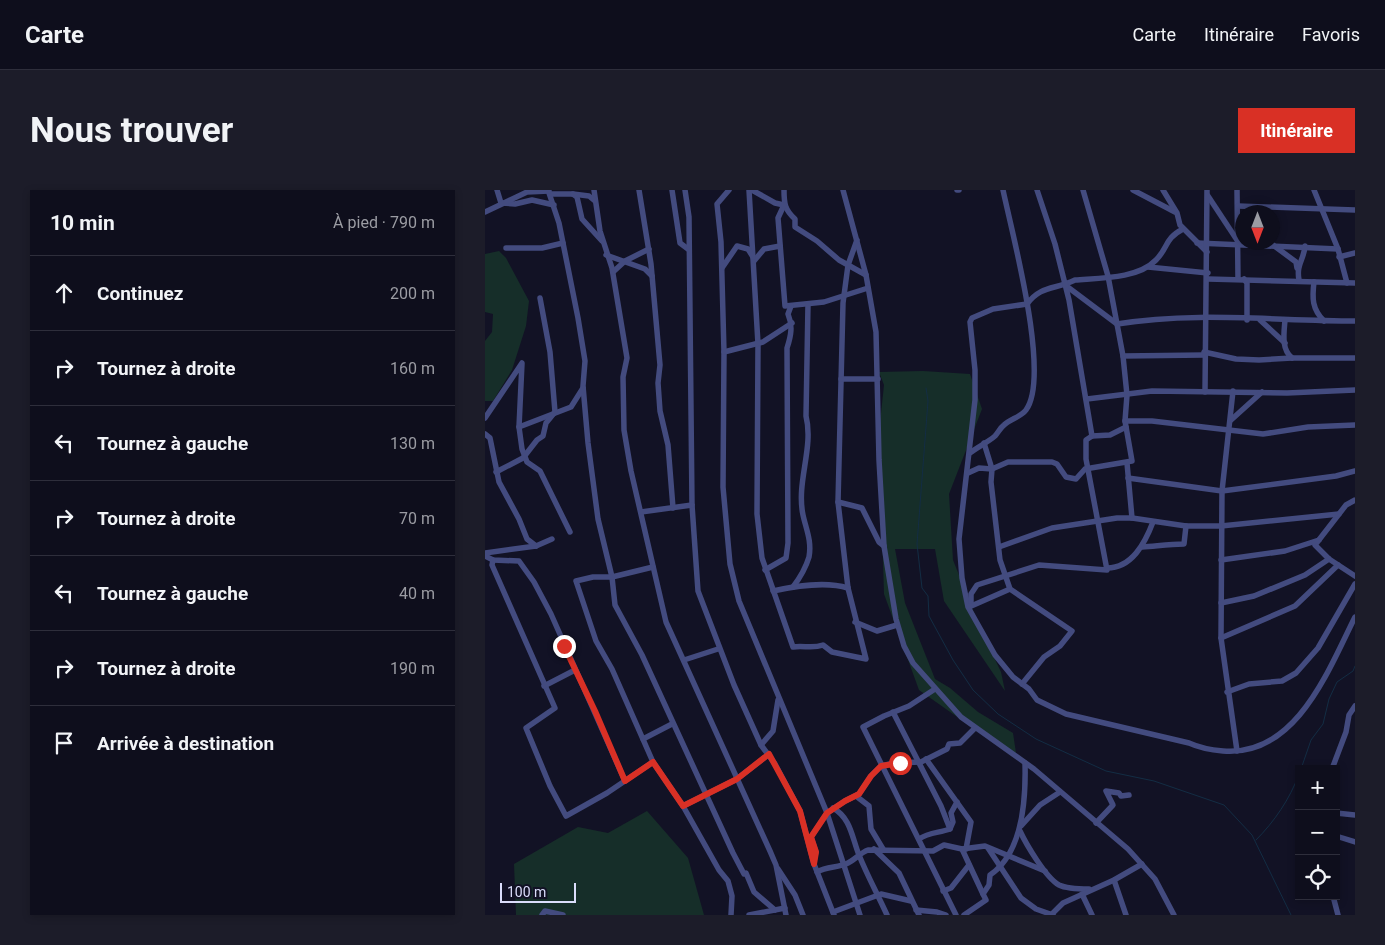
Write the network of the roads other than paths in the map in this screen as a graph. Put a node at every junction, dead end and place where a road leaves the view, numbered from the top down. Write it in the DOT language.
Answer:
graph roads {
  1 [pos="497,190"];
  2 [pos="594,190"];
  3 [pos="639,190"];
  4 [pos="672,190"];
  5 [pos="685,190"];
  6 [pos="729,190"];
  7 [pos="751,190"];
  8 [pos="784,190"];
  9 [pos="843,190"];
  10 [pos="1003,190"];
  11 [pos="1037,190"];
  12 [pos="1083,190"];
  13 [pos="1134,190"];
  14 [pos="1163,190"];
  15 [pos="1237,190"];
  16 [pos="1314,190"];
  17 [pos="549,192"];
  18 [pos="563,192"];
  19 [pos="1207,192"];
  20 [pos="573,194"];
  21 [pos="595,201"];
  22 [pos="501,203"];
  23 [pos="784,205"];
  24 [pos="1239,205"];
  25 [pos="554,206"];
  26 [pos="1280,208"];
  27 [pos="1321,209"];
  28 [pos="1355,210"];
  29 [pos="485,212"];
  30 [pos="1177,213"];
  31 [pos="1183,229"];
  32 [pos="1235,234"];
  33 [pos="857,240"];
  34 [pos="563,242"];
  35 [pos="603,242"];
  36 [pos="1207,242"];
  37 [pos="1197,243"];
  38 [pos="1235,244"];
  39 [pos="1280,245"];
  40 [pos="780,246"];
  41 [pos="1305,246"];
  42 [pos="507,248"];
  43 [pos="688,249"];
  44 [pos="1338,249"];
  45 [pos="649,250"];
  46 [pos="1239,250"];
  47 [pos="1279,250"];
  48 [pos="1207,252"];
  49 [pos="1355,253"];
  50 [pos="606,255"];
  51 [pos="1339,257"];
  52 [pos="754,260"];
  53 [pos="625,261"];
  54 [pos="848,266"];
  55 [pos="721,268"];
  56 [pos="1145,268"];
  57 [pos="1297,270"];
  58 [pos="613,272"];
  59 [pos="866,275"];
  60 [pos="652,276"];
  61 [pos="1108,276"];
  62 [pos="1208,276"];
  63 [pos="1241,279"];
  64 [pos="1299,280"];
  65 [pos="1314,282"];
  66 [pos="1347,283"];
  67 [pos="1355,283"];
  68 [pos="1065,285"];
  69 [pos="869,288"];
  70 [pos="843,296"];
  71 [pos="540,298"];
  72 [pos="808,304"];
  73 [pos="1027,304"];
  74 [pos="791,306"];
  75 [pos="1207,316"];
  76 [pos="1247,320"];
  77 [pos="1260,320"];
  78 [pos="1285,320"];
  79 [pos="1323,321"];
  80 [pos="1352,321"];
  81 [pos="792,323"];
  82 [pos="1117,324"];
  83 [pos="1355,325"];
  84 [pos="1285,343"];
  85 [pos="758,344"];
  86 [pos="724,352"];
  87 [pos="1204,353"];
  88 [pos="1123,356"];
  89 [pos="1293,358"];
  90 [pos="1355,358"];
  91 [pos="841,379"];
  92 [pos="878,379"];
  93 [pos="583,386"];
  94 [pos="1355,390"];
  95 [pos="1233,391"];
  96 [pos="1205,392"];
  97 [pos="1262,392"];
  98 [pos="1127,395"];
  99 [pos="1087,399"];
  100 [pos="555,412"];
  101 [pos="485,418"];
  102 [pos="1229,422"];
  103 [pos="1126,424"];
  104 [pos="1355,425"];
  105 [pos="519,427"];
  106 [pos="1229,430"];
  107 [pos="485,434"];
  108 [pos="1092,436"];
  109 [pos="984,443"];
  110 [pos="970,453"];
  111 [pos="525,455"];
  112 [pos="1127,463"];
  113 [pos="992,469"];
  114 [pos="1087,469"];
  115 [pos="1355,471"];
  116 [pos="497,472"];
  117 [pos="968,472"];
  118 [pos="1128,478"];
  119 [pos="1222,491"];
  120 [pos="1355,500"];
  121 [pos="838,502"];
  122 [pos="692,505"];
  123 [pos="673,508"];
  124 [pos="641,512"];
  125 [pos="1339,514"];
  126 [pos="1132,518"];
  127 [pos="1098,522"];
  128 [pos="1153,522"];
  129 [pos="1186,526"];
  130 [pos="1221,526"];
  131 [pos="570,532"];
  132 [pos="552,539"];
  133 [pos="1319,540"];
  134 [pos="536,546"];
  135 [pos="884,546"];
  136 [pos="999,547"];
  137 [pos="1142,547"];
  138 [pos="485,554"];
  139 [pos="1329,559"];
  140 [pos="493,560"];
  141 [pos="1221,560"];
  142 [pos="1338,564"];
  143 [pos="653,567"];
  144 [pos="1107,568"];
  145 [pos="765,570"];
  146 [pos="1004,574"];
  147 [pos="1355,576"];
  148 [pos="612,577"];
  149 [pos="1355,584"];
  150 [pos="793,587"];
  151 [pos="848,588"];
  152 [pos="1010,589"];
  153 [pos="773,592"];
  154 [pos="1221,603"];
  155 [pos="970,606"];
  156 [pos="1355,617"];
  157 [pos="855,622"];
  158 [pos="897,626"];
  159 [pos="1221,638"];
  160 [pos="718,649"];
  161 [pos="684,660"];
  162 [pos="575,670"];
  163 [pos="1022,684"];
  164 [pos="544,686"];
  165 [pos="935,689"];
  166 [pos="1227,692"];
  167 [pos="778,698"];
  168 [pos="1355,706"];
  169 [pos="893,712"];
  170 [pos="672,724"];
  171 [pos="975,728"];
  172 [pos="643,739"];
  173 [pos="761,745"];
  174 [pos="1237,751"];
  175 [pos="769,754"];
  176 [pos="926,759"];
  177 [pos="653,762"];
  178 [pos="918,763"];
  179 [pos="1025,763"];
  180 [pos="1334,765"];
  181 [pos="881,766"];
  182 [pos="737,779"];
  183 [pos="625,781"];
  184 [pos="1060,792"];
  185 [pos="1129,795"];
  186 [pos="708,796"];
  187 [pos="856,796"];
  188 [pos="957,802"];
  189 [pos="683,806"];
  190 [pos="833,808"];
  191 [pos="827,813"];
  192 [pos="1340,813"];
  193 [pos="1355,815"];
  194 [pos="1096,823"];
  195 [pos="950,829"];
  196 [pos="1021,829"];
  197 [pos="1340,837"];
  198 [pos="919,839"];
  199 [pos="1355,842"];
  200 [pos="988,847"];
  201 [pos="874,849"];
  202 [pos="883,849"];
  203 [pos="964,849"];
  204 [pos="924,850"];
  205 [pos="858,854"];
  206 [pos="1007,855"];
  207 [pos="1000,863"];
  208 [pos="814,864"];
  209 [pos="843,864"];
  210 [pos="1142,864"];
  211 [pos="776,865"];
  212 [pos="969,865"];
  213 [pos="1045,871"];
  214 [pos="817,872"];
  215 [pos="1114,880"];
  216 [pos="1094,889"];
  217 [pos="943,891"];
  218 [pos="878,894"];
  219 [pos="983,894"];
  220 [pos="1083,894"];
  221 [pos="1334,900"];
  222 [pos="911,901"];
  223 [pos="855,904"];
  224 [pos="785,908"];
  225 [pos="775,910"];
  226 [pos="834,913"];
  227 [pos="917,913"];
  228 [pos="1053,914"];
  229 [pos="543,915"];
  230 [pos="563,915"];
  231 [pos="731,915"];
  232 [pos="749,915"];
  233 [pos="786,915"];
  234 [pos="803,915"];
  235 [pos="860,915"];
  236 [pos="887,915"];
  237 [pos="946,915"];
  238 [pos="956,915"];
  239 [pos="964,915"];
  240 [pos="1092,915"];
  241 [pos="1126,915"];
  242 [pos="1174,915"];
  243 [pos="1338,915"];
  1 -- 22 [label="street"];
  2 -- 21 [label="street"];
  3 -- 45 [label="street"];
  4 -- 43 [label="street"];
  5 -- 43 [label="street"];
  6 -- 55 [label="street"];
  7 -- 23 [label="street"];
  7 -- 52 [label="street"];
  8 -- 23 [label="street"];
  9 -- 33 [label="street"];
  10 -- 73 [label="street"];
  11 -- 68 [label="street"];
  12 -- 61 [label="street"];
  13 -- 30 [label="street"];
  14 -- 30 [label="street"];
  15 -- 24 [label="street"];
  16 -- 27 [label="street"];
  17 -- 18 [label="street"];
  17 -- 22 [label="street"];
  17 -- 25 [label="street"];
  18 -- 20 [label="street"];
  19 -- 32 [label="street"];
  19 -- 36 [label="street"];
  20 -- 21 [label="street"];
  20 -- 35 [label="street"];
  21 -- 35 [label="street"];
  22 -- 25 [label="street"];
  22 -- 29 [label="street"];
  23 -- 40 [label="street"];
  23 -- 54 [label="street"];
  25 -- 34 [label="street"];
  26 -- 27 [label="street"];
  27 -- 28 [label="street"];
  27 -- 44 [label="street"];
  30 -- 31 [label="street"];
  31 -- 37 [label="street"];
  31 -- 56 [label="street"];
  33 -- 54 [label="street"];
  33 -- 59 [label="street"];
  34 -- 42 [label="street"];
  34 -- 93 [label="street"];
  35 -- 50 [label="street"];
  36 -- 37 [label="street"];
  36 -- 38 [label="street"];
  36 -- 48 [label="street"];
  37 -- 48 [label="street"];
  39 -- 41 [label="street"];
  40 -- 52 [label="street"];
  40 -- 74 [label="street"];
  41 -- 44 [label="street"];
  41 -- 57 [label="street"];
  43 -- 122 [label="street"];
  44 -- 51 [label="street"];
  45 -- 53 [label="street"];
  45 -- 60 [label="street"];
  46 -- 63 [label="street"];
  47 -- 57 [label="street"];
  48 -- 62 [label="street"];
  49 -- 51 [label="street"];
  50 -- 53 [label="street"];
  50 -- 58 [label="street"];
  51 -- 66 [label="street"];
  52 -- 55 [label="street"];
  52 -- 85 [label="street"];
  53 -- 58 [label="street"];
  53 -- 60 [label="street"];
  54 -- 59 [label="street"];
  54 -- 70 [label="street"];
  55 -- 86 [label="street"];
  56 -- 61 [label="street"];
  56 -- 62 [label="street"];
  57 -- 64 [label="street"];
  58 -- 124 [label="street"];
  59 -- 69 [label="street"];
  60 -- 123 [label="street"];
  61 -- 68 [label="street"];
  61 -- 82 [label="street"];
  62 -- 63 [label="street"];
  62 -- 75 [label="street"];
  63 -- 64 [label="street"];
  63 -- 76 [label="street"];
  64 -- 65 [label="street"];
  65 -- 66 [label="street"];
  65 -- 79 [label="street"];
  66 -- 67 [label="street"];
  68 -- 73 [label="street"];
  68 -- 82 [label="street"];
  68 -- 99 [label="street"];
  69 -- 70 [label="street"];
  69 -- 92 [label="street"];
  70 -- 72 [label="street"];
  70 -- 91 [label="street"];
  71 -- 100 [label="street"];
  72 -- 74 [label="street"];
  72 -- 150 [label="street"];
  73 -- 109 [label="street"];
  73 -- 110 [label="street"];
  74 -- 81 [label="street"];
  75 -- 76 [label="street"];
  75 -- 82 [label="street"];
  75 -- 87 [label="street"];
  76 -- 77 [label="street"];
  77 -- 78 [label="street"];
  77 -- 84 [label="street"];
  78 -- 79 [label="street"];
  78 -- 84 [label="street"];
  79 -- 80 [label="street"];
  80 -- 83 [label="street"];
  81 -- 85 [label="street"];
  81 -- 145 [label="street"];
  82 -- 88 [label="street"];
  84 -- 89 [label="street"];
  85 -- 86 [label="street"];
  85 -- 145 [label="street"];
  86 -- 167 [label="street"];
  87 -- 88 [label="street"];
  87 -- 89 [label="street"];
  87 -- 96 [label="street"];
  88 -- 98 [label="street"];
  89 -- 90 [label="street"];
  91 -- 92 [label="street"];
  91 -- 121 [label="street"];
  92 -- 135 [label="street"];
  93 -- 100 [label="street"];
  93 -- 148 [label="street"];
  94 -- 97 [label="street"];
  95 -- 96 [label="street"];
  95 -- 97 [label="street"];
  95 -- 102 [label="street"];
  96 -- 98 [label="street"];
  97 -- 102 [label="street"];
  98 -- 99 [label="street"];
  98 -- 103 [label="street"];
  99 -- 108 [label="street"];
  100 -- 105 [label="street"];
  100 -- 111 [label="street"];
  101 -- 105 [label="street"];
  102 -- 106 [label="street"];
  103 -- 106 [label="street"];
  103 -- 108 [label="street"];
  103 -- 112 [label="street"];
  104 -- 106 [label="street"];
  105 -- 111 [label="street"];
  106 -- 119 [label="street"];
  107 -- 116 [label="street"];
  108 -- 114 [label="street"];
  109 -- 110 [label="street"];
  109 -- 113 [label="street"];
  110 -- 117 [label="street"];
  111 -- 116 [label="street"];
  111 -- 131 [label="street"];
  112 -- 114 [label="street"];
  112 -- 118 [label="street"];
  113 -- 114 [label="street"];
  113 -- 117 [label="street"];
  113 -- 136 [label="street"];
  114 -- 127 [label="street"];
  115 -- 119 [label="street"];
  116 -- 134 [label="street"];
  117 -- 155 [label="street"];
  118 -- 119 [label="street"];
  118 -- 126 [label="street"];
  119 -- 130 [label="street"];
  120 -- 125 [label="street"];
  121 -- 135 [label="street"];
  121 -- 151 [label="street"];
  122 -- 123 [label="street"];
  122 -- 160 [label="street"];
  123 -- 124 [label="street"];
  124 -- 143 [label="street"];
  125 -- 130 [label="street"];
  125 -- 133 [label="street"];
  126 -- 127 [label="street"];
  126 -- 128 [label="street"];
  127 -- 136 [label="street"];
  127 -- 144 [label="street"];
  128 -- 129 [label="street"];
  128 -- 137 [label="street"];
  129 -- 130 [label="street"];
  129 -- 137 [label="street"];
  130 -- 141 [label="street"];
  132 -- 134 [label="street"];
  133 -- 139 [label="street"];
  133 -- 141 [label="street"];
  134 -- 138 [label="street"];
  135 -- 158 [label="street"];
  136 -- 146 [label="street"];
  137 -- 144 [label="street"];
  138 -- 140 [label="street"];
  139 -- 142 [label="street"];
  139 -- 154 [label="street"];
  140 -- 162 [label="street"];
  140 -- 164 [label="street"];
  141 -- 154 [label="street"];
  142 -- 147 [label="street"];
  142 -- 159 [label="street"];
  143 -- 148 [label="street"];
  143 -- 161 [label="street"];
  144 -- 146 [label="street"];
  145 -- 153 [label="street"];
  146 -- 152 [label="street"];
  146 -- 155 [label="street"];
  148 -- 170 [label="street"];
  148 -- 172 [label="street"];
  149 -- 166 [label="street"];
  150 -- 151 [label="street"];
  150 -- 153 [label="street"];
  151 -- 157 [label="street"];
  152 -- 155 [label="street"];
  152 -- 163 [label="street"];
  153 -- 157 [label="street"];
  154 -- 159 [label="street"];
  155 -- 163 [label="street"];
  156 -- 174 [label="street"];
  157 -- 158 [label="street"];
  158 -- 165 [label="street"];
  159 -- 166 [label="street"];
  160 -- 161 [label="street"];
  160 -- 173 [label="street"];
  161 -- 182 [label="street"];
  162 -- 164 [label="street"];
  162 -- 183 [label="street"];
  163 -- 174 [label="street"];
  164 -- 183 [label="street"];
  165 -- 169 [label="street"];
  165 -- 171 [label="street"];
  166 -- 174 [label="street"];
  167 -- 173 [label="street"];
  167 -- 191 [label="street"];
  168 -- 180 [label="street"];
  169 -- 178 [label="street"];
  169 -- 181 [label="street"];
  170 -- 172 [label="street"];
  170 -- 186 [label="street"];
  171 -- 176 [label="street"];
  171 -- 179 [label="street"];
  172 -- 177 [label="street"];
  173 -- 175 [label="street"];
  175 -- 182 [label="street"];
  175 -- 208 [label="street"];
  176 -- 178 [label="street"];
  176 -- 188 [label="street"];
  177 -- 183 [label="street"];
  177 -- 189 [label="street"];
  178 -- 181 [label="street"];
  178 -- 195 [label="street"];
  179 -- 184 [label="street"];
  179 -- 196 [label="street"];
  181 -- 187 [label="street"];
  181 -- 198 [label="street"];
  182 -- 186 [label="street"];
  182 -- 211 [label="street"];
  184 -- 194 [label="street"];
  184 -- 196 [label="street"];
  185 -- 194 [label="street"];
  186 -- 189 [label="street"];
  186 -- 225 [label="street"];
  187 -- 190 [label="street"];
  187 -- 202 [label="street"];
  188 -- 195 [label="street"];
  188 -- 203 [label="street"];
  189 -- 231 [label="street"];
  190 -- 191 [label="street"];
  190 -- 205 [label="street"];
  191 -- 208 [label="street"];
  191 -- 209 [label="street"];
  192 -- 193 [label="street"];
  194 -- 210 [label="street"];
  195 -- 198 [label="street"];
  196 -- 206 [label="street"];
  196 -- 213 [label="street"];
  197 -- 199 [label="street"];
  198 -- 204 [label="street"];
  200 -- 203 [label="street"];
  200 -- 206 [label="street"];
  200 -- 207 [label="street"];
  201 -- 202 [label="street"];
  201 -- 205 [label="street"];
  201 -- 222 [label="street"];
  202 -- 204 [label="street"];
  203 -- 204 [label="street"];
  203 -- 212 [label="street"];
  204 -- 217 [label="street"];
  205 -- 209 [label="street"];
  205 -- 218 [label="street"];
  206 -- 207 [label="street"];
  206 -- 213 [label="street"];
  207 -- 219 [label="street"];
  207 -- 228 [label="street"];
  208 -- 214 [label="street"];
  209 -- 214 [label="street"];
  209 -- 223 [label="street"];
  210 -- 215 [label="street"];
  210 -- 242 [label="street"];
  211 -- 224 [label="street"];
  211 -- 234 [label="street"];
  212 -- 217 [label="street"];
  212 -- 219 [label="street"];
  213 -- 216 [label="street"];
  214 -- 226 [label="street"];
  215 -- 216 [label="street"];
  215 -- 241 [label="street"];
  216 -- 220 [label="street"];
  217 -- 238 [label="street"];
  218 -- 222 [label="street"];
  218 -- 223 [label="street"];
  218 -- 236 [label="street"];
  219 -- 239 [label="street"];
  220 -- 228 [label="street"];
  220 -- 240 [label="street"];
  221 -- 243 [label="street"];
  222 -- 227 [label="street"];
  223 -- 226 [label="street"];
  223 -- 235 [label="street"];
  224 -- 225 [label="street"];
  224 -- 233 [label="street"];
  225 -- 232 [label="street"];
  227 -- 237 [label="street"];
  229 -- 230 [label="street"];
}
